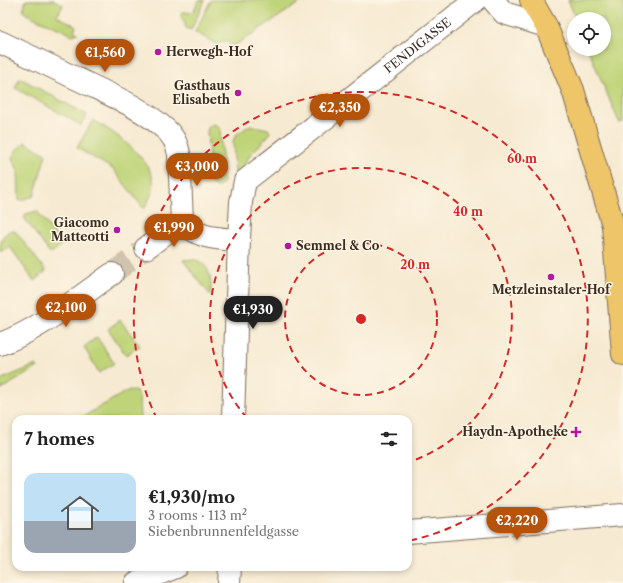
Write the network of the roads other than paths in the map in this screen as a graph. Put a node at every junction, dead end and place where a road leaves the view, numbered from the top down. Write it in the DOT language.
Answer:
graph roads {
  1 [pos="476,0"];
  2 [pos="493,0"];
  3 [pos="531,0"];
  4 [pos="546,26"];
  5 [pos="0,42"];
  6 [pos="182,221"];
  7 [pos="239,240"];
  8 [pos="146,248"];
  9 [pos="112,274"];
  10 [pos="0,344"];
  11 [pos="623,354"];
  12 [pos="234,415"];
  13 [pos="623,515"];
  14 [pos="412,532"];
  15 [pos="166,571"];
  16 [pos="230,571"];
  17 [pos="136,583"];
  18 [pos="229,583"];
  1 -- 7 [label="street, FENDIGASSE"];
  2 -- 4 [label="street"];
  3 -- 4 [label="main road"];
  4 -- 11 [label="main road"];
  5 -- 6 [label="street"];
  6 -- 7 [label="street"];
  6 -- 8 [label="street"];
  7 -- 12 [label="street, FENDIGASSE"];
  9 -- 10 [label="street"];
  13 -- 14 [label="street"];
  15 -- 17 [label="street"];
  16 -- 18 [label="street"];
}
